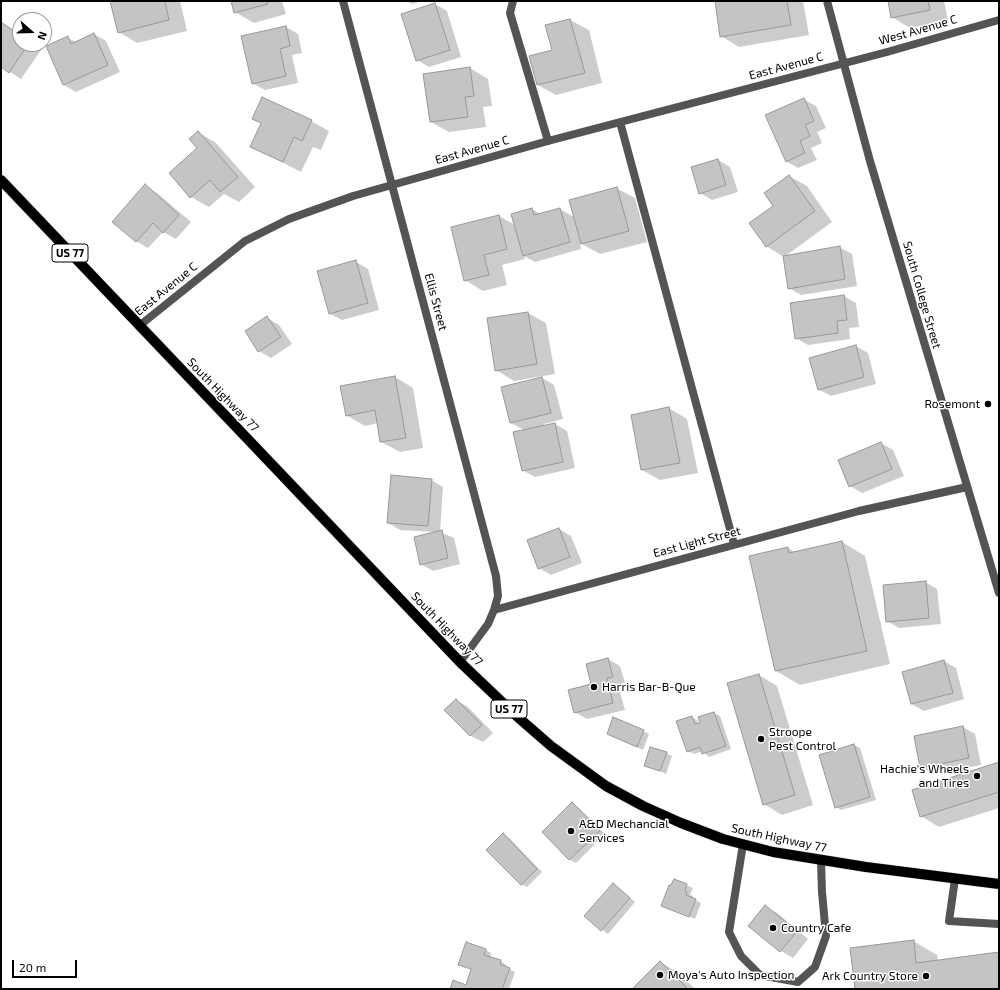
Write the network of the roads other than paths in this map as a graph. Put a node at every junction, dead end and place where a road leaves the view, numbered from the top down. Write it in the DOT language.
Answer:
graph roads {
  1 [pos="343,1"];
  2 [pos="513,1"];
  3 [pos="827,1"];
  4 [pos="999,20"];
  5 [pos="844,62"];
  6 [pos="620,122"];
  7 [pos="548,141"];
  8 [pos="1,180"];
  9 [pos="392,185"];
  10 [pos="139,326"];
  11 [pos="967,487"];
  12 [pos="734,544"];
  13 [pos="999,593"];
  14 [pos="494,610"];
  15 [pos="460,662"];
  16 [pos="743,844"];
  17 [pos="821,861"];
  18 [pos="955,879"];
  19 [pos="999,884"];
  20 [pos="999,924"];
  1 -- 9 [label="street, Ellis Street"];
  2 -- 7 [label="street"];
  3 -- 5 [label="street, South College Street"];
  4 -- 5 [label="street, West Avenue C"];
  5 -- 6 [label="street, East Avenue C"];
  5 -- 11 [label="street, South College Street"];
  6 -- 7 [label="street, East Avenue C"];
  6 -- 12 [label="street"];
  7 -- 9 [label="street, East Avenue C"];
  8 -- 10 [label="main road, South Highway 77 / US 77"];
  9 -- 10 [label="street, East Avenue C"];
  9 -- 14 [label="street, Ellis Street"];
  10 -- 15 [label="main road, South Highway 77 / US 77"];
  11 -- 12 [label="street, East Light Street"];
  11 -- 13 [label="street, South College Street"];
  12 -- 14 [label="street, East Light Street"];
  14 -- 15 [label="street"];
  15 -- 16 [label="main road, South Highway 77 / US 77"];
  16 -- 17 [label="main road, South Highway 77 / US 77"];
  16 -- 17 [label="street"];
  17 -- 18 [label="main road, South Highway 77 / US 77"];
  18 -- 19 [label="main road, South Highway 77 / US 77"];
  18 -- 20 [label="street"];
}
